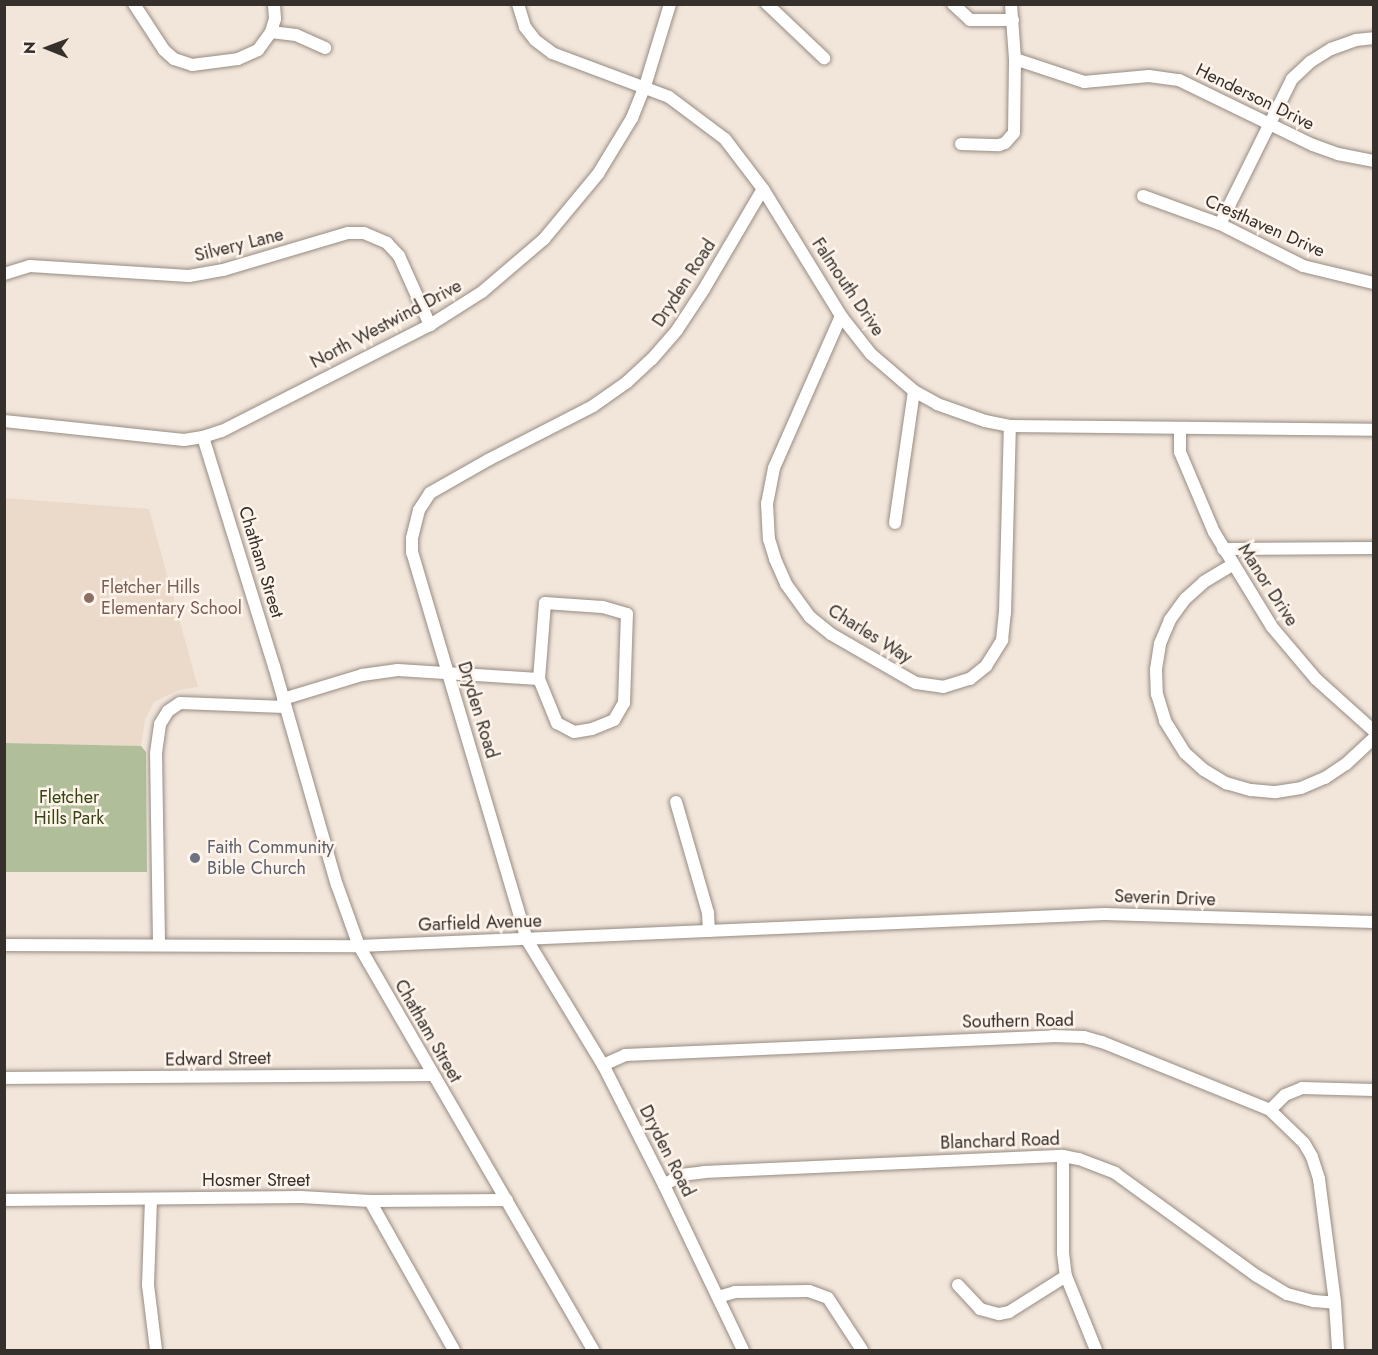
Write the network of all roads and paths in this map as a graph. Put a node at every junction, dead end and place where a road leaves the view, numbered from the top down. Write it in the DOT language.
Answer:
graph roads {
  1 [pos="134,4"];
  2 [pos="274,4"];
  3 [pos="518,4"];
  4 [pos="670,4"];
  5 [pos="767,4"];
  6 [pos="953,4"];
  7 [pos="1011,4"];
  8 [pos="1013,20"];
  9 [pos="271,32"];
  10 [pos="1374,38"];
  11 [pos="325,48"];
  12 [pos="824,58"];
  13 [pos="1015,59"];
  14 [pos="645,86"];
  15 [pos="1269,122"];
  16 [pos="961,144"];
  17 [pos="1374,161"];
  18 [pos="764,189"];
  19 [pos="1143,196"];
  20 [pos="1220,224"];
  21 [pos="4,274"];
  22 [pos="1374,283"];
  23 [pos="841,316"];
  24 [pos="430,325"];
  25 [pos="914,391"];
  26 [pos="4,421"];
  27 [pos="1010,426"];
  28 [pos="1179,429"];
  29 [pos="1374,430"];
  30 [pos="203,437"];
  31 [pos="895,522"];
  32 [pos="1374,548"];
  33 [pos="1223,549"];
  34 [pos="1232,565"];
  35 [pos="449,675"];
  36 [pos="539,679"];
  37 [pos="284,703"];
  38 [pos="1374,731"];
  39 [pos="1374,738"];
  40 [pos="676,802"];
  41 [pos="956,919"];
  42 [pos="1374,922"];
  43 [pos="710,931"];
  44 [pos="527,940"];
  45 [pos="159,944"];
  46 [pos="4,945"];
  47 [pos="359,946"];
  48 [pos="603,1065"];
  49 [pos="433,1075"];
  50 [pos="4,1078"];
  51 [pos="1374,1090"];
  52 [pos="1270,1110"];
  53 [pos="1063,1156"];
  54 [pos="664,1185"];
  55 [pos="151,1199"];
  56 [pos="4,1200"];
  57 [pos="507,1200"];
  58 [pos="370,1201"];
  59 [pos="1065,1276"];
  60 [pos="958,1285"];
  61 [pos="718,1297"];
  62 [pos="1335,1303"];
  63 [pos="156,1350"];
  64 [pos="454,1350"];
  65 [pos="593,1350"];
  66 [pos="743,1350"];
  67 [pos="862,1350"];
  68 [pos="1096,1350"];
  69 [pos="1338,1350"];
  1 -- 9 [label="street"];
  2 -- 9 [label="street"];
  3 -- 14 [label="street, Falmouth Drive"];
  4 -- 14 [label="street, North Westwind Drive"];
  5 -- 12 [label="street"];
  6 -- 8 [label="street"];
  7 -- 8 [label="street"];
  8 -- 13 [label="street"];
  9 -- 11 [label="street"];
  10 -- 15 [label="street"];
  13 -- 15 [label="street, Henderson Drive"];
  13 -- 16 [label="street"];
  14 -- 18 [label="street, Falmouth Drive"];
  14 -- 24 [label="street, North Westwind Drive"];
  15 -- 17 [label="street, Henderson Drive"];
  15 -- 20 [label="street"];
  18 -- 23 [label="street, Falmouth Drive"];
  18 -- 35 [label="street, Dryden Road"];
  19 -- 20 [label="street, Cresthaven Drive"];
  20 -- 22 [label="street, Cresthaven Drive"];
  21 -- 24 [label="street, Silvery Lane"];
  23 -- 25 [label="street, Falmouth Drive"];
  23 -- 27 [label="street, Charles Way"];
  24 -- 30 [label="street, North Westwind Drive"];
  25 -- 27 [label="street, Falmouth Drive"];
  25 -- 31 [label="street"];
  26 -- 30 [label="street, North Westwind Drive"];
  27 -- 28 [label="street, Falmouth Drive"];
  28 -- 29 [label="street, Falmouth Drive"];
  28 -- 33 [label="street, Manor Drive"];
  30 -- 37 [label="street, Chatham Street"];
  32 -- 33 [label="street"];
  33 -- 34 [label="street, Manor Drive"];
  34 -- 38 [label="street, Manor Drive"];
  34 -- 39 [label="street"];
  35 -- 36 [label="street"];
  35 -- 37 [label="street"];
  35 -- 44 [label="street, Dryden Road"];
  36 -- 36 [label="street"];
  37 -- 45 [label="street"];
  37 -- 47 [label="street, Chatham Street"];
  40 -- 43 [label="street"];
  41 -- 42 [label="street, Severin Drive"];
  41 -- 43 [label="street, Garfield Avenue"];
  43 -- 44 [label="street, Garfield Avenue"];
  44 -- 47 [label="street, Garfield Avenue"];
  44 -- 48 [label="street, Dryden Road"];
  45 -- 46 [label="street, Garfield Avenue"];
  45 -- 47 [label="street, Garfield Avenue"];
  47 -- 49 [label="street, Chatham Street"];
  48 -- 52 [label="street, Southern Road"];
  48 -- 54 [label="street, Dryden Road"];
  49 -- 50 [label="street, Edward Street"];
  49 -- 57 [label="street, Chatham Street"];
  51 -- 52 [label="street"];
  52 -- 62 [label="street, Southern Road"];
  53 -- 54 [label="street, Blanchard Road"];
  53 -- 59 [label="street"];
  53 -- 62 [label="street, Blanchard Road"];
  54 -- 61 [label="street, Dryden Road"];
  55 -- 56 [label="street, Hosmer Street"];
  55 -- 58 [label="street, Hosmer Street"];
  55 -- 63 [label="street"];
  57 -- 58 [label="street, Hosmer Street"];
  57 -- 65 [label="street, Chatham Street"];
  58 -- 64 [label="street"];
  59 -- 60 [label="street"];
  59 -- 68 [label="street"];
  61 -- 66 [label="street, Dryden Road"];
  61 -- 67 [label="street"];
  62 -- 69 [label="street, Southern Road"];
}
